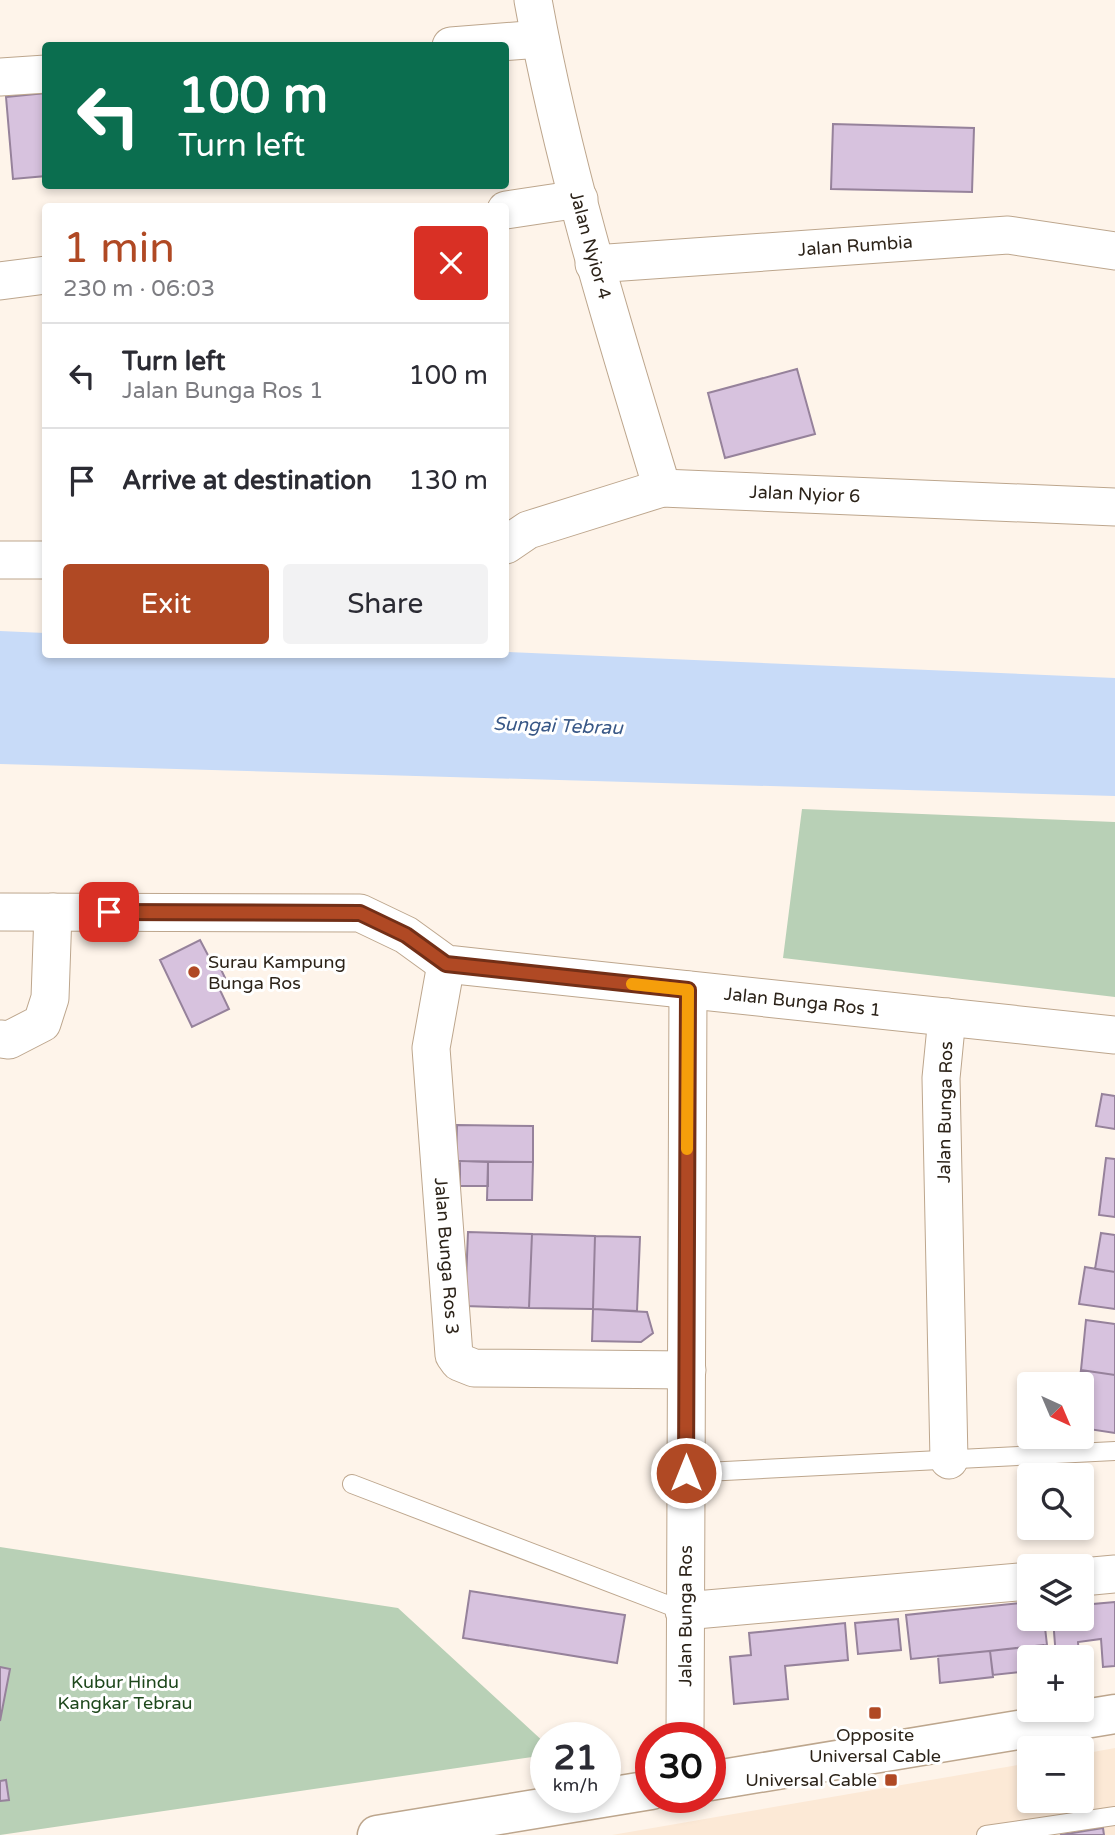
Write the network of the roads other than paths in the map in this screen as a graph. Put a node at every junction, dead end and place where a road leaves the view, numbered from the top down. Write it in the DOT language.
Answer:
graph roads {
  1 [pos="533,0"];
  2 [pos="540,39"];
  3 [pos="502,42"];
  4 [pos="42,74"];
  5 [pos="0,77"];
  6 [pos="579,200"];
  7 [pos="509,210"];
  8 [pos="1115,251"];
  9 [pos="594,264"];
  10 [pos="42,276"];
  11 [pos="0,281"];
  12 [pos="662,488"];
  13 [pos="1115,507"];
  14 [pos="509,543"];
  15 [pos="0,560"];
  16 [pos="42,560"];
  17 [pos="0,912"];
  18 [pos="53,912"];
  19 [pos="446,964"];
  20 [pos="688,990"];
  21 [pos="947,1017"];
  22 [pos="1115,1035"];
  23 [pos="0,1039"];
  24 [pos="687,1370"];
  25 [pos="1115,1451"];
  26 [pos="949,1460"];
  27 [pos="686,1473"];
  28 [pos="352,1485"];
  29 [pos="1115,1574"];
  30 [pos="1094,1576"];
  31 [pos="1017,1582"];
  32 [pos="684,1611"];
  33 [pos="1115,1714"];
  34 [pos="685,1722"];
  35 [pos="726,1778"];
  36 [pos="635,1793"];
  37 [pos="1115,1816"];
  38 [pos="450,1829"];
  39 [pos="377,1835"];
  40 [pos="986,1835"];
  1 -- 2 [label="street, Jalan Nyior 4"];
  2 -- 3 [label="street"];
  2 -- 6 [label="street, Jalan Nyior 4"];
  4 -- 5 [label="street"];
  6 -- 7 [label="street"];
  6 -- 9 [label="street, Jalan Nyior 4"];
  8 -- 9 [label="street, Jalan Rumbia"];
  9 -- 12 [label="street, Jalan Nyior 4"];
  10 -- 11 [label="street"];
  12 -- 13 [label="street, Jalan Nyior 6"];
  12 -- 14 [label="street, Jalan Nyior 6"];
  15 -- 16 [label="street"];
  17 -- 18 [label="street, Jalan Bunga Ros 1"];
  18 -- 19 [label="street, Jalan Bunga Ros 1"];
  18 -- 23 [label="street"];
  19 -- 20 [label="street, Jalan Bunga Ros 1"];
  19 -- 24 [label="street, Jalan Bunga Ros 3"];
  20 -- 21 [label="street, Jalan Bunga Ros 1"];
  20 -- 24 [label="street, Jalan Bunga Ros"];
  21 -- 22 [label="street, Jalan Bunga Ros 1"];
  21 -- 26 [label="street, Jalan Bunga Ros"];
  24 -- 27 [label="street, Jalan Bunga Ros"];
  25 -- 26 [label="lane"];
  26 -- 27 [label="lane"];
  27 -- 32 [label="street, Jalan Bunga Ros"];
  28 -- 32 [label="lane"];
  29 -- 30 [label="street"];
  31 -- 32 [label="street"];
  32 -- 34 [label="street, Jalan Bunga Ros"];
  33 -- 35 [label="main road"];
  36 -- 38 [label="main road"];
  37 -- 40 [label="lane"];
  38 -- 39 [label="main road"];
}
